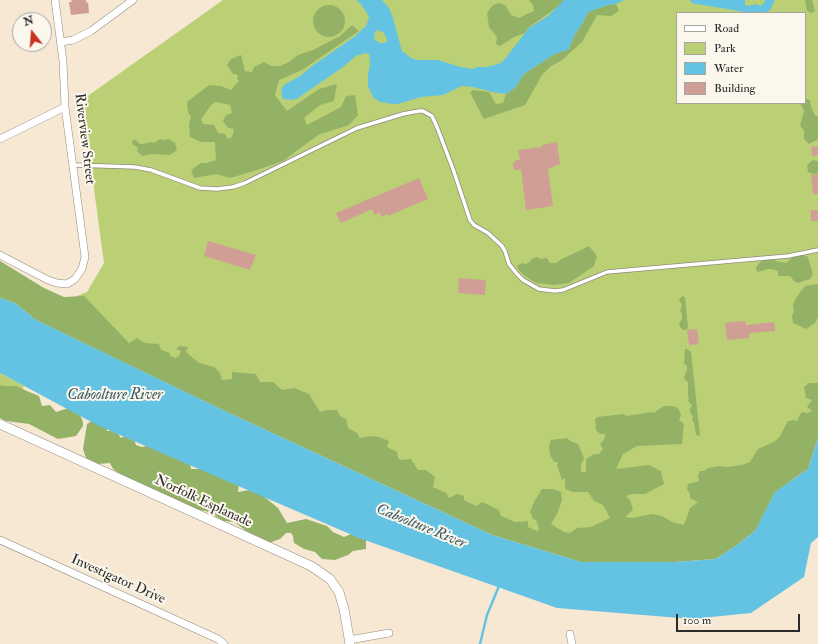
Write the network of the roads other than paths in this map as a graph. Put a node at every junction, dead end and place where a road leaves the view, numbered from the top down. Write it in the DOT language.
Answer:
graph roads {
  1 [pos="55,0"];
  2 [pos="133,0"];
  3 [pos="61,42"];
  4 [pos="65,107"];
  5 [pos="0,138"];
  6 [pos="74,165"];
  7 [pos="818,250"];
  8 [pos="0,255"];
  9 [pos="0,424"];
  10 [pos="0,540"];
  11 [pos="389,633"];
  12 [pos="570,634"];
  13 [pos="349,642"];
  14 [pos="224,644"];
  15 [pos="572,644"];
  1 -- 3 [label="street, Riverview Street"];
  2 -- 3 [label="street"];
  3 -- 4 [label="street, Riverview Street"];
  4 -- 5 [label="street"];
  4 -- 6 [label="street, Riverview Street"];
  6 -- 7 [label="lane"];
  6 -- 8 [label="street, Riverview Street"];
  9 -- 13 [label="street, Norfolk Esplanade"];
  10 -- 14 [label="street, Investigator Drive"];
  11 -- 13 [label="street"];
  12 -- 15 [label="street"];
}
